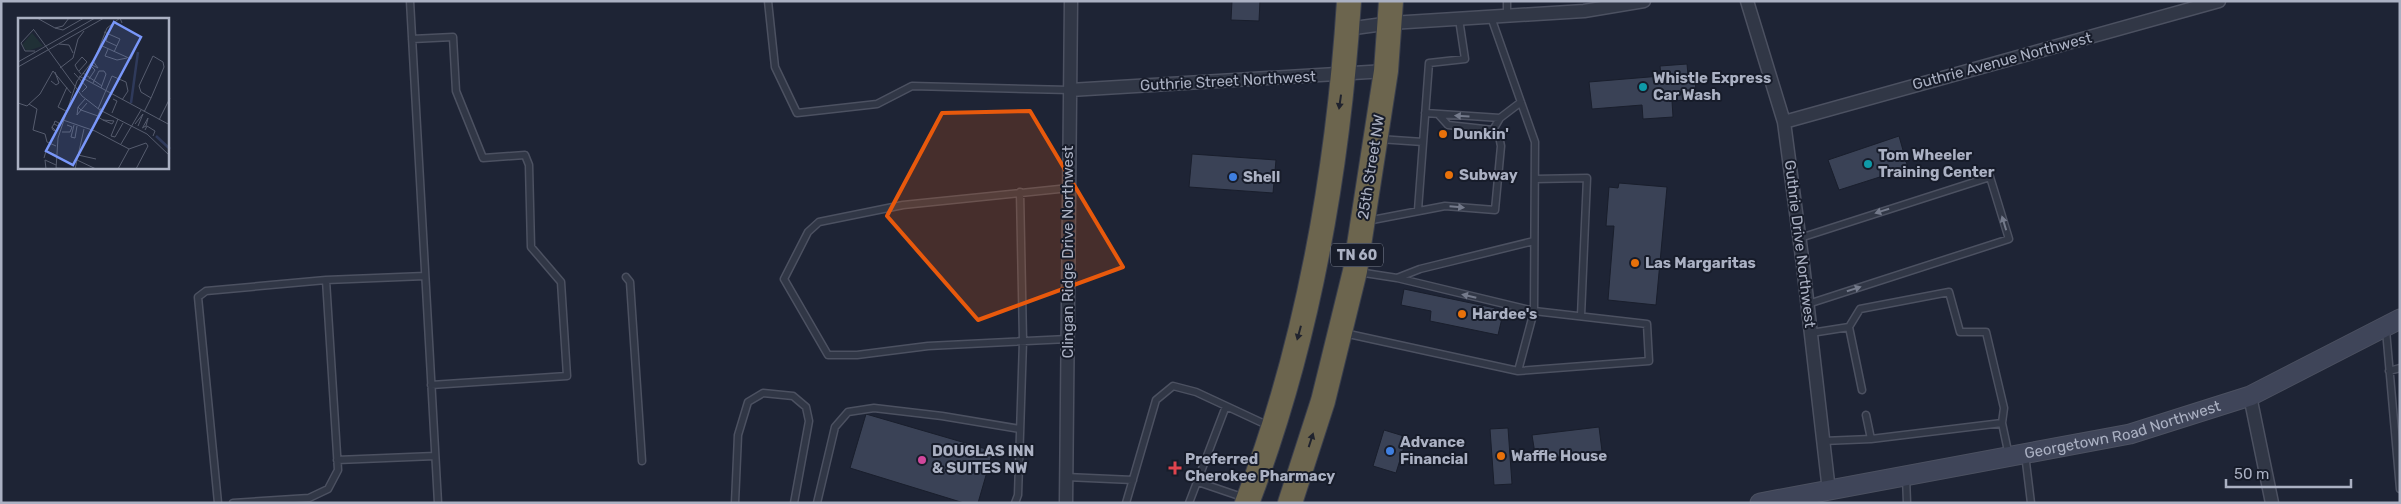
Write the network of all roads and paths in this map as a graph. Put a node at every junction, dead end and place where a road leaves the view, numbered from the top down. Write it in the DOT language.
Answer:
graph roads {
  1 [pos="410,1"];
  2 [pos="768,1"];
  3 [pos="1071,1"];
  4 [pos="1349,1"];
  5 [pos="1507,1"];
  6 [pos="1644,1"];
  7 [pos="1747,1"];
  8 [pos="2219,1"];
  9 [pos="1391,12"];
  10 [pos="1508,16"];
  11 [pos="1491,17"];
  12 [pos="1459,19"];
  13 [pos="1347,29"];
  14 [pos="412,39"];
  15 [pos="1386,71"];
  16 [pos="1344,74"];
  17 [pos="1070,90"];
  18 [pos="1521,102"];
  19 [pos="1425,113"];
  20 [pos="1439,115"];
  21 [pos="1500,118"];
  22 [pos="1784,122"];
  23 [pos="1493,130"];
  24 [pos="1375,138"];
  25 [pos="1423,142"];
  26 [pos="1535,178"];
  27 [pos="1069,188"];
  28 [pos="1020,192"];
  29 [pos="1418,210"];
  30 [pos="1362,222"];
  31 [pos="1800,238"];
  32 [pos="1534,241"];
  33 [pos="1355,272"];
  34 [pos="425,276"];
  35 [pos="626,277"];
  36 [pos="1396,278"];
  37 [pos="326,280"];
  38 [pos="1808,304"];
  39 [pos="1534,311"];
  40 [pos="1582,316"];
  41 [pos="2392,323"];
  42 [pos="1849,327"];
  43 [pos="1340,332"];
  44 [pos="1811,333"];
  45 [pos="1068,339"];
  46 [pos="1023,341"];
  47 [pos="2400,368"];
  48 [pos="1518,371"];
  49 [pos="2389,371"];
  50 [pos="431,385"];
  51 [pos="1862,390"];
  52 [pos="2250,396"];
  53 [pos="1226,406"];
  54 [pos="1866,415"];
  55 [pos="2002,423"];
  56 [pos="1272,428"];
  57 [pos="1020,429"];
  58 [pos="2397,437"];
  59 [pos="1871,440"];
  60 [pos="1823,442"];
  61 [pos="2017,455"];
  62 [pos="435,456"];
  63 [pos="337,460"];
  64 [pos="642,461"];
  65 [pos="1066,476"];
  66 [pos="1906,476"];
  67 [pos="1133,480"];
  68 [pos="1198,482"];
  69 [pos="2400,489"];
  70 [pos="1829,491"];
  71 [pos="1248,501"];
  72 [pos="218,503"];
  73 [pos="233,503"];
  74 [pos="438,503"];
  75 [pos="735,503"];
  76 [pos="794,503"];
  77 [pos="817,503"];
  78 [pos="1015,503"];
  79 [pos="1066,503"];
  80 [pos="1126,503"];
  81 [pos="1189,503"];
  82 [pos="1290,503"];
  83 [pos="1760,503"];
  84 [pos="1907,503"];
  85 [pos="2031,503"];
  86 [pos="2272,503"];
  1 -- 14 [label="lane"];
  2 -- 17 [label="lane"];
  3 -- 17 [label="street, Clingan Ridge Drive Northwest"];
  4 -- 13 [label="highway, TN 60"];
  5 -- 10 [label="lane"];
  6 -- 10 [label="street"];
  7 -- 22 [label="street, Guthrie Drive Northwest"];
  8 -- 22 [label="street, Guthrie Avenue Northwest"];
  9 -- 12 [label="street"];
  9 -- 13 [label="street"];
  9 -- 15 [label="highway, 25th Street NW / TN 60"];
  10 -- 11 [label="street"];
  11 -- 12 [label="street"];
  11 -- 18 [label="lane"];
  12 -- 19 [label="lane"];
  13 -- 16 [label="highway, TN 60"];
  14 -- 34 [label="lane"];
  14 -- 50 [label="lane"];
  15 -- 16 [label="street, Guthrie Street Northwest"];
  15 -- 24 [label="highway, 25th Street NW / TN 60"];
  16 -- 17 [label="street, Guthrie Street Northwest"];
  16 -- 56 [label="highway, TN 60, one-way"];
  17 -- 27 [label="street, Clingan Ridge Drive Northwest"];
  18 -- 21 [label="lane"];
  18 -- 26 [label="lane"];
  19 -- 20 [label="lane"];
  19 -- 25 [label="lane"];
  21 -- 20 [label="lane, one-way"];
  20 -- 23 [label="lane"];
  21 -- 23 [label="lane"];
  22 -- 31 [label="street, Guthrie Drive Northwest"];
  29 -- 23 [label="lane, one-way"];
  24 -- 25 [label="lane"];
  24 -- 30 [label="highway, 25th Street NW / TN 60"];
  25 -- 29 [label="lane"];
  26 -- 32 [label="lane"];
  26 -- 40 [label="lane"];
  27 -- 28 [label="lane"];
  27 -- 45 [label="street, Clingan Ridge Drive Northwest"];
  28 -- 46 [label="lane"];
  28 -- 46 [label="lane"];
  29 -- 30 [label="lane"];
  30 -- 33 [label="highway, 25th Street NW / TN 60"];
  31 -- 38 [label="street, Guthrie Drive Northwest"];
  38 -- 31 [label="lane, one-way"];
  32 -- 36 [label="lane"];
  32 -- 39 [label="lane"];
  33 -- 36 [label="lane"];
  33 -- 43 [label="highway, 25th Street NW / TN 60"];
  34 -- 37 [label="lane"];
  34 -- 50 [label="lane"];
  35 -- 64 [label="lane"];
  39 -- 36 [label="lane, one-way"];
  37 -- 63 [label="lane"];
  37 -- 72 [label="lane"];
  38 -- 44 [label="street, Guthrie Drive Northwest"];
  39 -- 40 [label="lane"];
  39 -- 48 [label="lane"];
  40 -- 48 [label="lane"];
  41 -- 49 [label="lane"];
  41 -- 52 [label="street, Georgetown Road Northwest"];
  42 -- 44 [label="lane"];
  42 -- 51 [label="lane"];
  42 -- 55 [label="lane"];
  43 -- 48 [label="lane"];
  82 -- 43 [label="highway, 25th Street NW / TN 60, one-way"];
  44 -- 60 [label="street, Guthrie Drive Northwest"];
  45 -- 46 [label="lane"];
  45 -- 65 [label="street, Clingan Ridge Drive Northwest"];
  46 -- 57 [label="lane"];
  47 -- 49 [label="lane"];
  49 -- 58 [label="lane"];
  50 -- 62 [label="lane"];
  52 -- 61 [label="street, Georgetown Road Northwest"];
  52 -- 86 [label="street"];
  53 -- 56 [label="lane"];
  53 -- 67 [label="lane"];
  53 -- 68 [label="lane"];
  54 -- 59 [label="lane"];
  55 -- 59 [label="lane"];
  55 -- 61 [label="lane"];
  56 -- 71 [label="highway, TN 60"];
  57 -- 77 [label="lane"];
  57 -- 78 [label="lane"];
  58 -- 69 [label="lane"];
  59 -- 60 [label="lane"];
  60 -- 70 [label="street, Guthrie Drive Northwest"];
  61 -- 66 [label="street, Georgetown Road Northwest"];
  61 -- 85 [label="lane"];
  62 -- 63 [label="lane"];
  62 -- 74 [label="lane"];
  63 -- 73 [label="lane"];
  65 -- 67 [label="lane"];
  65 -- 79 [label="street, Clingan Ridge Drive Northwest"];
  66 -- 70 [label="street, Georgetown Road Northwest"];
  66 -- 84 [label="lane"];
  67 -- 80 [label="lane"];
  68 -- 71 [label="lane"];
  68 -- 81 [label="lane"];
  70 -- 83 [label="street, Georgetown Road Northwest"];
  75 -- 76 [label="lane"];
}
